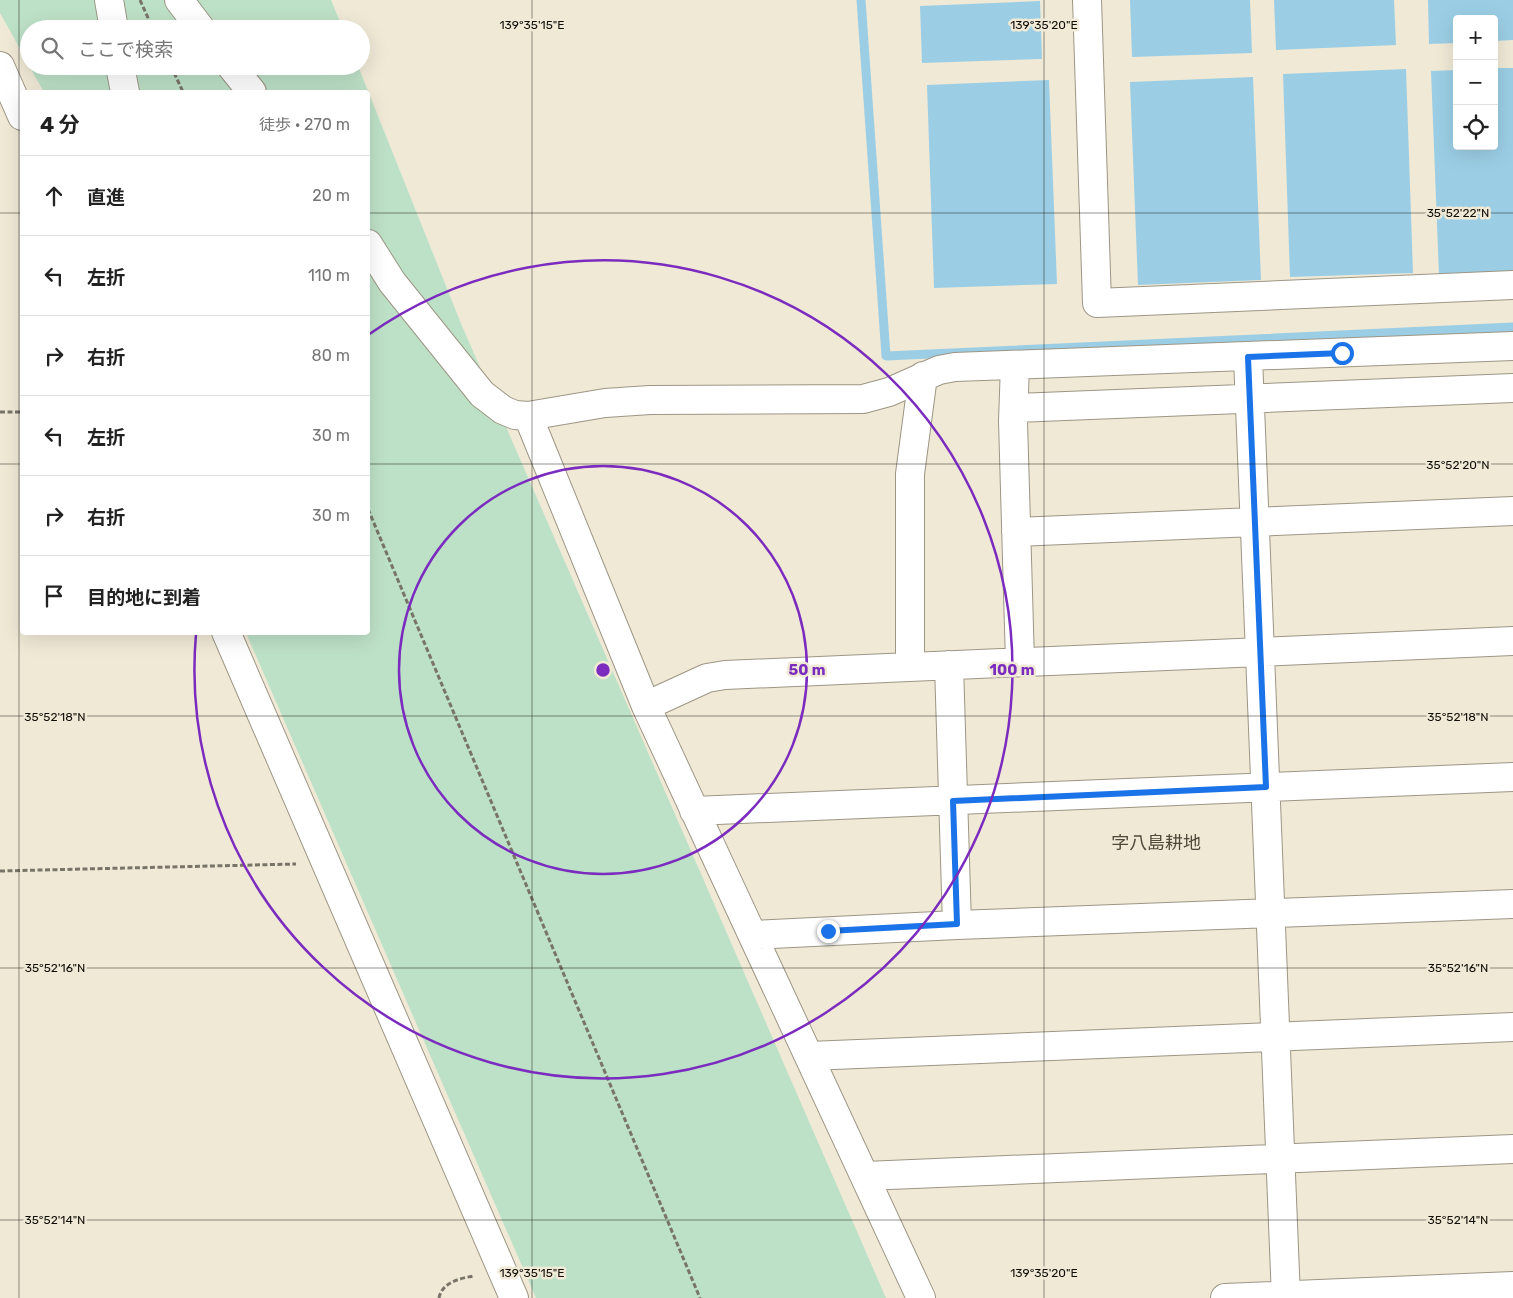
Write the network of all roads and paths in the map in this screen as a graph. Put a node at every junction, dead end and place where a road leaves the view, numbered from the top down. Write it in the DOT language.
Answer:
graph roads {
  1 [pos="109,0"];
  2 [pos="140,0"];
  3 [pos="179,0"];
  4 [pos="1087,0"];
  5 [pos="112,20"];
  6 [pos="149,20"];
  7 [pos="194,20"];
  8 [pos="0,66"];
  9 [pos="122,75"];
  10 [pos="175,75"];
  11 [pos="238,75"];
  12 [pos="125,90"];
  13 [pos="182,90"];
  14 [pos="250,90"];
  15 [pos="20,111"];
  16 [pos="370,247"];
  17 [pos="1513,285"];
  18 [pos="1513,346"];
  19 [pos="1248,357"];
  20 [pos="1015,365"];
  21 [pos="923,376"];
  22 [pos="1513,388"];
  23 [pos="1250,399"];
  24 [pos="1014,408"];
  25 [pos="0,412"];
  26 [pos="20,412"];
  27 [pos="528,416"];
  28 [pos="1513,511"];
  29 [pos="370,514"];
  30 [pos="1255,522"];
  31 [pos="1016,532"];
  32 [pos="227,635"];
  33 [pos="1513,641"];
  34 [pos="1260,652"];
  35 [pos="1020,662"];
  36 [pos="949,665"];
  37 [pos="910,666"];
  38 [pos="646,706"];
  39 [pos="1513,777"];
  40 [pos="1266,787"];
  41 [pos="953,801"];
  42 [pos="694,811"];
  43 [pos="327,864"];
  44 [pos="0,871"];
  45 [pos="1513,904"];
  46 [pos="1271,914"];
  47 [pos="957,924"];
  48 [pos="754,935"];
  49 [pos="1513,1027"];
  50 [pos="1277,1037"];
  51 [pos="809,1056"];
  52 [pos="1513,1149"];
  53 [pos="1282,1158"];
  54 [pos="865,1176"];
  55 [pos="1513,1286"];
  56 [pos="509,1288"];
  57 [pos="1286,1297"];
  58 [pos="439,1298"];
  59 [pos="700,1298"];
  60 [pos="921,1298"];
  61 [pos="1225,1298"];
  1 -- 5 [label="street"];
  2 -- 6 [label="path"];
  3 -- 7 [label="street"];
  4 -- 17 [label="street"];
  8 -- 15 [label="street"];
  9 -- 12 [label="street"];
  10 -- 13 [label="path"];
  11 -- 14 [label="street"];
  16 -- 27 [label="street"];
  18 -- 19 [label="street"];
  19 -- 20 [label="street"];
  19 -- 23 [label="street"];
  20 -- 21 [label="street"];
  20 -- 24 [label="street"];
  21 -- 27 [label="street"];
  21 -- 37 [label="street"];
  22 -- 23 [label="street"];
  23 -- 24 [label="street"];
  23 -- 30 [label="street"];
  24 -- 31 [label="street"];
  25 -- 26 [label="path"];
  27 -- 38 [label="street"];
  28 -- 30 [label="street"];
  29 -- 59 [label="path"];
  30 -- 31 [label="street"];
  30 -- 34 [label="street"];
  31 -- 35 [label="street"];
  32 -- 43 [label="street"];
  33 -- 34 [label="street"];
  34 -- 35 [label="street"];
  34 -- 40 [label="street"];
  35 -- 36 [label="street"];
  36 -- 37 [label="street"];
  36 -- 41 [label="street"];
  37 -- 38 [label="street"];
  38 -- 42 [label="street"];
  39 -- 40 [label="street"];
  40 -- 41 [label="street"];
  40 -- 46 [label="street"];
  41 -- 42 [label="street"];
  41 -- 47 [label="street"];
  42 -- 48 [label="street"];
  43 -- 44 [label="path"];
  43 -- 56 [label="street"];
  45 -- 46 [label="street"];
  46 -- 47 [label="street"];
  46 -- 50 [label="street"];
  47 -- 48 [label="street"];
  48 -- 51 [label="street"];
  49 -- 50 [label="street"];
  50 -- 51 [label="street"];
  50 -- 53 [label="street"];
  51 -- 54 [label="street"];
  52 -- 53 [label="street"];
  53 -- 54 [label="street"];
  53 -- 57 [label="street"];
  54 -- 60 [label="street"];
  55 -- 57 [label="street"];
  56 -- 58 [label="path"];
  57 -- 61 [label="street"];
}
